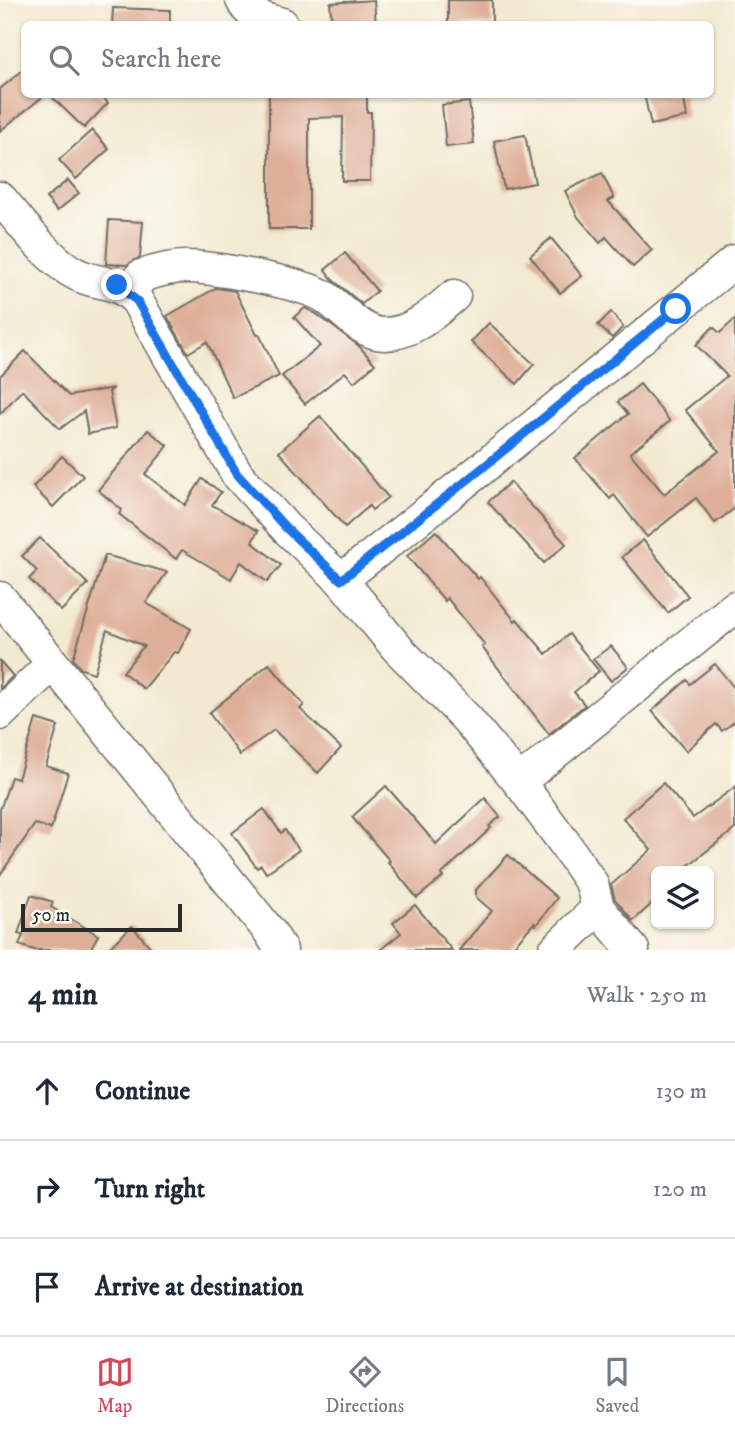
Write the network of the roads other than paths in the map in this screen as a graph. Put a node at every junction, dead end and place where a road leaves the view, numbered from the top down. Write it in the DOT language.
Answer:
graph roads {
  1 [pos="242,0"];
  2 [pos="272,21"];
  3 [pos="0,198"];
  4 [pos="735,261"];
  5 [pos="131,294"];
  6 [pos="454,296"];
  7 [pos="341,580"];
  8 [pos="0,598"];
  9 [pos="735,607"];
  10 [pos="52,664"];
  11 [pos="0,714"];
  12 [pos="519,782"];
  13 [pos="598,908"];
  14 [pos="281,950"];
  15 [pos="555,950"];
  16 [pos="633,950"];
  1 -- 2 [label="street"];
  3 -- 5 [label="street"];
  4 -- 7 [label="street"];
  5 -- 6 [label="street"];
  5 -- 7 [label="street"];
  7 -- 12 [label="street"];
  8 -- 10 [label="street"];
  9 -- 12 [label="street"];
  10 -- 11 [label="street"];
  10 -- 14 [label="street"];
  12 -- 13 [label="street"];
  13 -- 15 [label="street"];
  13 -- 16 [label="street"];
}
